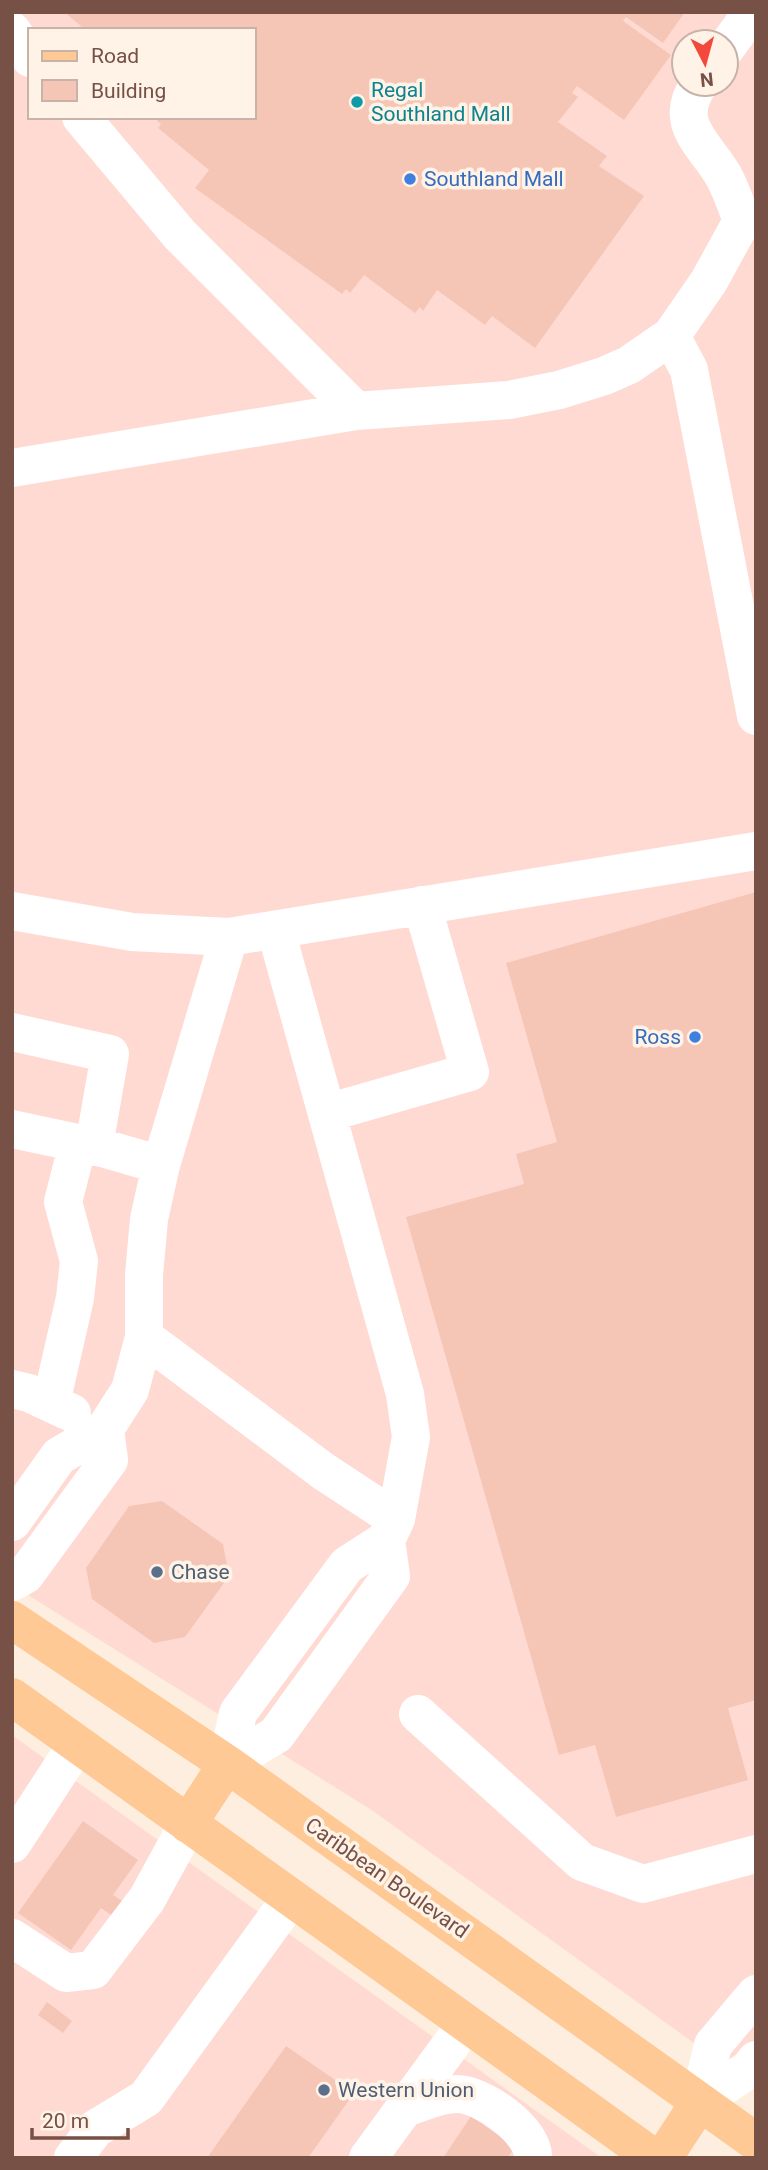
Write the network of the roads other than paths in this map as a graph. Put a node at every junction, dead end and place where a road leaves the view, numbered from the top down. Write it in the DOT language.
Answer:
graph roads {
  1 [pos="752,12"];
  2 [pos="740,29"];
  3 [pos="12,31"];
  4 [pos="28,55"];
  5 [pos="693,98"];
  6 [pos="83,119"];
  7 [pos="671,336"];
  8 [pos="356,411"];
  9 [pos="12,468"];
  10 [pos="756,716"];
  11 [pos="756,851"];
  12 [pos="422,905"];
  13 [pos="12,911"];
  14 [pos="276,931"];
  15 [pos="229,937"];
  16 [pos="12,1032"];
  17 [pos="327,1113"];
  18 [pos="12,1129"];
  19 [pos="86,1145"];
  20 [pos="161,1165"];
  21 [pos="145,1337"];
  22 [pos="12,1390"];
  23 [pos="51,1403"];
  24 [pos="105,1429"];
  25 [pos="12,1522"];
  26 [pos="391,1530"];
  27 [pos="12,1582"];
  28 [pos="12,1620"];
  29 [pos="12,1697"];
  30 [pos="418,1714"];
  31 [pos="77,1744"];
  32 [pos="227,1764"];
  33 [pos="188,1824"];
  34 [pos="12,1844"];
  35 [pos="756,1854"];
  36 [pos="291,1898"];
  37 [pos="12,1938"];
  38 [pos="756,1994"];
  39 [pos="466,2024"];
  40 [pos="756,2060"];
  41 [pos="699,2104"];
  42 [pos="408,2107"];
  43 [pos="756,2142"];
  44 [pos="73,2158"];
  45 [pos="368,2158"];
  46 [pos="533,2158"];
  47 [pos="654,2158"];
  48 [pos="663,2158"];
  1 -- 2 [label="lane"];
  3 -- 4 [label="lane"];
  5 -- 7 [label="lane"];
  6 -- 8 [label="lane"];
  7 -- 8 [label="lane"];
  7 -- 10 [label="lane"];
  8 -- 9 [label="lane"];
  11 -- 12 [label="lane"];
  12 -- 14 [label="lane"];
  12 -- 17 [label="lane"];
  13 -- 15 [label="lane"];
  14 -- 15 [label="lane"];
  14 -- 17 [label="lane"];
  15 -- 20 [label="lane"];
  16 -- 19 [label="lane"];
  17 -- 26 [label="lane"];
  18 -- 19 [label="lane"];
  19 -- 20 [label="lane"];
  19 -- 23 [label="lane"];
  20 -- 21 [label="lane"];
  21 -- 24 [label="lane"];
  21 -- 26 [label="lane"];
  22 -- 23 [label="lane"];
  23 -- 24 [label="lane"];
  24 -- 25 [label="lane"];
  24 -- 27 [label="lane"];
  26 -- 32 [label="lane"];
  28 -- 32 [label="main road, Caribbean Boulevard"];
  29 -- 31 [label="main road"];
  30 -- 35 [label="lane"];
  31 -- 33 [label="main road"];
  31 -- 34 [label="lane"];
  32 -- 33 [label="main road"];
  32 -- 41 [label="main road, Caribbean Boulevard"];
  33 -- 36 [label="main road"];
  33 -- 37 [label="lane"];
  36 -- 39 [label="main road"];
  36 -- 44 [label="lane"];
  38 -- 41 [label="lane"];
  39 -- 42 [label="lane"];
  39 -- 47 [label="main road"];
  40 -- 41 [label="lane"];
  41 -- 43 [label="main road, Caribbean Boulevard"];
  41 -- 48 [label="main road"];
  42 -- 45 [label="lane"];
  42 -- 46 [label="lane"];
}
